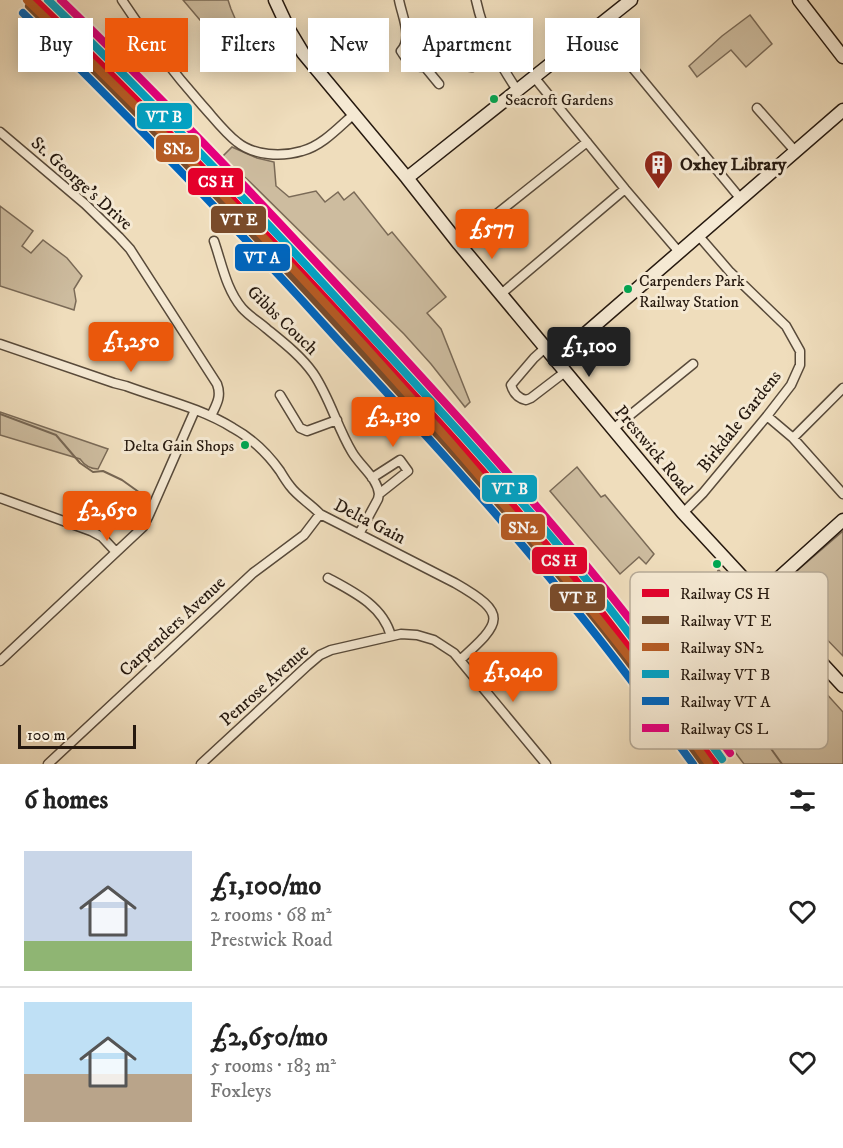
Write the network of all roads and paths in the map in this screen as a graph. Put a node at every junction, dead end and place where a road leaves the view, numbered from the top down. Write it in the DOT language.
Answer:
graph roads {
  1 [pos="122,0"];
  2 [pos="274,0"];
  3 [pos="399,0"];
  4 [pos="476,0"];
  5 [pos="631,0"];
  6 [pos="800,0"];
  7 [pos="481,18"];
  8 [pos="608,18"];
  9 [pos="843,57"];
  10 [pos="545,67"];
  11 [pos="506,72"];
  12 [pos="636,72"];
  13 [pos="534,76"];
  14 [pos="439,84"];
  15 [pos="517,90"];
  16 [pos="757,108"];
  17 [pos="843,110"];
  18 [pos="354,114"];
  19 [pos="0,132"];
  20 [pos="587,142"];
  21 [pos="795,151"];
  22 [pos="407,178"];
  23 [pos="625,189"];
  24 [pos="740,198"];
  25 [pos="698,235"];
  26 [pos="214,241"];
  27 [pos="459,244"];
  28 [pos="679,252"];
  29 [pos="501,294"];
  30 [pos="0,344"];
  31 [pos="545,348"];
  32 [pos="555,360"];
  33 [pos="693,364"];
  34 [pos="565,372"];
  35 [pos="843,388"];
  36 [pos="280,395"];
  37 [pos="195,410"];
  38 [pos="211,416"];
  39 [pos="767,416"];
  40 [pos="337,420"];
  41 [pos="613,429"];
  42 [pos="793,438"];
  43 [pos="372,478"];
  44 [pos="379,494"];
  45 [pos="843,494"];
  46 [pos="0,498"];
  47 [pos="683,513"];
  48 [pos="320,514"];
  49 [pos="843,520"];
  50 [pos="359,534"];
  51 [pos="116,552"];
  52 [pos="738,572"];
  53 [pos="785,572"];
  54 [pos="328,578"];
  55 [pos="391,636"];
  56 [pos="460,660"];
  57 [pos="0,661"];
  58 [pos="828,670"];
  59 [pos="843,686"];
  60 [pos="52,762"];
  61 [pos="201,764"];
  62 [pos="546,764"];
  1 -- 18 [label="street"];
  2 -- 18 [label="main road, Prestwick Road"];
  3 -- 14 [label="street"];
  4 -- 7 [label="street"];
  5 -- 8 [label="main road"];
  6 -- 9 [label="main road"];
  10 -- 13 [label="main road"];
  11 -- 15 [label="street"];
  12 -- 24 [label="street"];
  13 -- 15 [label="main road"];
  13 -- 20 [label="street"];
  15 -- 22 [label="main road"];
  16 -- 21 [label="street"];
  17 -- 21 [label="main road"];
  18 -- 22 [label="main road, Prestwick Road"];
  19 -- 38 [label="street, St. George's Drive"];
  20 -- 23 [label="street"];
  20 -- 27 [label="street"];
  21 -- 24 [label="main road"];
  22 -- 27 [label="main road, Prestwick Road"];
  23 -- 28 [label="street"];
  23 -- 29 [label="street"];
  24 -- 25 [label="main road"];
  25 -- 28 [label="main road"];
  25 -- 39 [label="street, Birkdale Gardens"];
  26 -- 40 [label="street, Gibbs Couch"];
  27 -- 29 [label="main road, Prestwick Road"];
  28 -- 32 [label="main road"];
  29 -- 31 [label="main road, Prestwick Road"];
  30 -- 37 [label="street, Delta Gain"];
  31 -- 32 [label="main road, Prestwick Road"];
  31 -- 34 [label="street"];
  32 -- 34 [label="main road, Prestwick Road"];
  33 -- 41 [label="street"];
  34 -- 41 [label="main road, Prestwick Road"];
  35 -- 42 [label="street"];
  36 -- 40 [label="street"];
  37 -- 38 [label="street, Delta Gain"];
  37 -- 51 [label="street"];
  38 -- 48 [label="street, Delta Gain"];
  39 -- 42 [label="street"];
  39 -- 47 [label="street, Birkdale Gardens"];
  40 -- 43 [label="street, Gibbs Couch"];
  41 -- 47 [label="main road, Prestwick Road"];
  42 -- 45 [label="street"];
  43 -- 44 [label="street, Gibbs Couch"];
  43 -- 44 [label="street"];
  44 -- 50 [label="street"];
  46 -- 51 [label="street"];
  47 -- 52 [label="main road, Prestwick Road"];
  48 -- 50 [label="street, Delta Gain"];
  48 -- 60 [label="street, Carpenders Avenue"];
  49 -- 53 [label="main road"];
  50 -- 56 [label="street, Delta Gain"];
  51 -- 57 [label="street"];
  54 -- 55 [label="street"];
  55 -- 56 [label="street, Penrose Avenue"];
  55 -- 61 [label="street, Penrose Avenue"];
  56 -- 62 [label="street, Penrose Avenue"];
  58 -- 59 [label="main road, Prestwick Road"];
}
